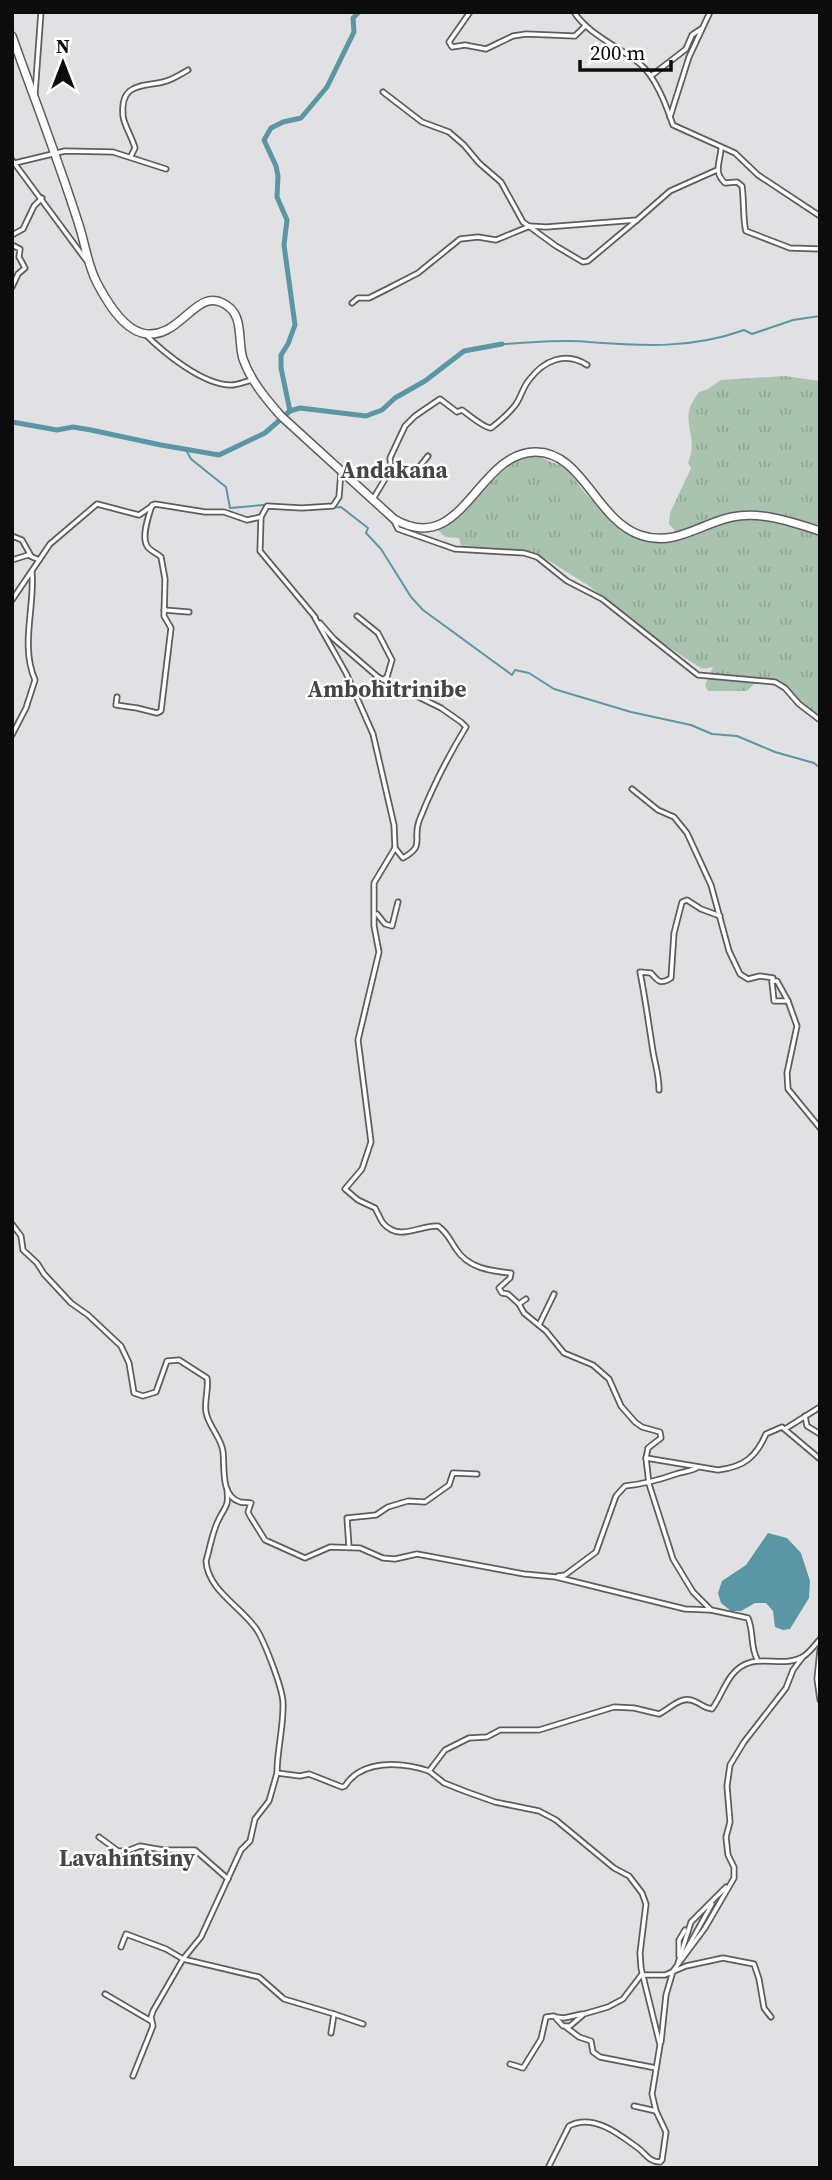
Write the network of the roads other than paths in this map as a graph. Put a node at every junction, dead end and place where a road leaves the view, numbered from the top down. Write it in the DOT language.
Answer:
graph roads {
  1 [pos="41,12"];
  2 [pos="470,12"];
  3 [pos="574,12"];
  4 [pos="710,12"];
  5 [pos="585,26"];
  6 [pos="701,29"];
  7 [pos="12,36"];
  8 [pos="188,69"];
  9 [pos="651,76"];
  10 [pos="383,92"];
  11 [pos="35,100"];
  12 [pos="670,117"];
  13 [pos="721,148"];
  14 [pos="54,153"];
  15 [pos="131,156"];
  16 [pos="14,162"];
  17 [pos="166,169"];
  18 [pos="717,170"];
  19 [pos="42,198"];
  20 [pos="820,216"];
  21 [pos="637,220"];
  22 [pos="530,226"];
  23 [pos="12,234"];
  24 [pos="12,245"];
  25 [pos="820,250"];
  26 [pos="90,263"];
  27 [pos="12,287"];
  28 [pos="352,303"];
  29 [pos="145,334"];
  30 [pos="587,365"];
  31 [pos="253,380"];
  32 [pos="428,456"];
  33 [pos="391,466"];
  34 [pos="341,471"];
  35 [pos="373,499"];
  36 [pos="152,505"];
  37 [pos="261,517"];
  38 [pos="394,519"];
  39 [pos="820,531"];
  40 [pos="12,536"];
  41 [pos="32,556"];
  42 [pos="12,560"];
  43 [pos="39,560"];
  44 [pos="32,572"];
  45 [pos="12,600"];
  46 [pos="164,610"];
  47 [pos="189,612"];
  48 [pos="357,616"];
  49 [pos="316,618"];
  50 [pos="383,680"];
  51 [pos="117,697"];
  52 [pos="820,720"];
  53 [pos="12,735"];
  54 [pos="632,789"];
  55 [pos="395,848"];
  56 [pos="398,902"];
  57 [pos="375,912"];
  58 [pos="720,916"];
  59 [pos="772,981"];
  60 [pos="788,1001"];
  61 [pos="659,1090"];
  62 [pos="820,1128"];
  63 [pos="12,1224"];
  64 [pos="554,1294"];
  65 [pos="526,1299"];
  66 [pos="519,1304"];
  67 [pos="539,1325"];
  68 [pos="820,1407"];
  69 [pos="805,1416"];
  70 [pos="785,1429"];
  71 [pos="820,1434"];
  72 [pos="646,1458"];
  73 [pos="820,1459"];
  74 [pos="700,1466"];
  75 [pos="477,1474"];
  76 [pos="649,1484"];
  77 [pos="227,1488"];
  78 [pos="349,1547"];
  79 [pos="556,1577"];
  80 [pos="711,1610"];
  81 [pos="820,1639"];
  82 [pos="820,1650"];
  83 [pos="804,1656"];
  84 [pos="757,1659"];
  85 [pos="820,1700"];
  86 [pos="429,1770"];
  87 [pos="277,1773"];
  88 [pos="99,1837"];
  89 [pos="228,1880"];
  90 [pos="731,1884"];
  91 [pos="713,1902"];
  92 [pos="121,1947"];
  93 [pos="685,1956"];
  94 [pos="183,1959"];
  95 [pos="677,1966"];
  96 [pos="641,1968"];
  97 [pos="673,1971"];
  98 [pos="643,1975"];
  99 [pos="105,1994"];
  100 [pos="334,2014"];
  101 [pos="584,2014"];
  102 [pos="556,2017"];
  103 [pos="771,2017"];
  104 [pos="151,2021"];
  105 [pos="363,2024"];
  106 [pos="565,2027"];
  107 [pos="331,2033"];
  108 [pos="660,2045"];
  109 [pos="510,2064"];
  110 [pos="656,2068"];
  111 [pos="133,2076"];
  112 [pos="634,2106"];
  113 [pos="656,2111"];
  114 [pos="548,2168"];
  1 -- 11 [label="street"];
  2 -- 5 [label="street"];
  3 -- 5 [label="street"];
  4 -- 6 [label="street"];
  5 -- 9 [label="street"];
  6 -- 9 [label="street"];
  6 -- 12 [label="street"];
  7 -- 11 [label="main road"];
  8 -- 15 [label="street"];
  9 -- 12 [label="street"];
  10 -- 22 [label="street"];
  11 -- 14 [label="main road"];
  12 -- 13 [label="street"];
  13 -- 18 [label="street"];
  13 -- 20 [label="street"];
  14 -- 15 [label="street"];
  14 -- 16 [label="street"];
  14 -- 26 [label="main road"];
  15 -- 17 [label="street"];
  16 -- 19 [label="street"];
  18 -- 21 [label="street"];
  18 -- 25 [label="street"];
  19 -- 23 [label="street"];
  19 -- 26 [label="street"];
  21 -- 22 [label="street"];
  21 -- 22 [label="street"];
  22 -- 28 [label="street"];
  24 -- 27 [label="street"];
  26 -- 29 [label="main road"];
  29 -- 31 [label="street"];
  29 -- 31 [label="main road"];
  30 -- 33 [label="street"];
  31 -- 34 [label="main road"];
  32 -- 33 [label="street"];
  33 -- 35 [label="street"];
  34 -- 35 [label="main road"];
  34 -- 37 [label="street"];
  35 -- 38 [label="main road"];
  36 -- 37 [label="street"];
  36 -- 43 [label="street"];
  36 -- 46 [label="street"];
  37 -- 49 [label="street"];
  38 -- 39 [label="main road"];
  38 -- 52 [label="street"];
  40 -- 41 [label="street"];
  41 -- 42 [label="street"];
  41 -- 43 [label="street"];
  43 -- 44 [label="street"];
  44 -- 45 [label="street"];
  44 -- 53 [label="street"];
  46 -- 47 [label="street"];
  46 -- 51 [label="street"];
  48 -- 50 [label="street"];
  49 -- 50 [label="street"];
  49 -- 55 [label="street"];
  50 -- 55 [label="street"];
  54 -- 58 [label="street"];
  55 -- 57 [label="street"];
  56 -- 57 [label="street"];
  57 -- 66 [label="street"];
  58 -- 59 [label="street"];
  58 -- 61 [label="street"];
  59 -- 60 [label="street"];
  59 -- 60 [label="street"];
  60 -- 62 [label="street"];
  63 -- 77 [label="street"];
  64 -- 67 [label="street"];
  65 -- 66 [label="street"];
  66 -- 67 [label="street"];
  67 -- 72 [label="street"];
  68 -- 69 [label="street"];
  69 -- 70 [label="street"];
  69 -- 71 [label="street"];
  70 -- 73 [label="street"];
  70 -- 74 [label="street"];
  72 -- 74 [label="street"];
  72 -- 76 [label="street"];
  74 -- 76 [label="street"];
  75 -- 78 [label="street"];
  76 -- 79 [label="street"];
  76 -- 80 [label="street"];
  77 -- 78 [label="street"];
  77 -- 87 [label="street"];
  78 -- 79 [label="street"];
  79 -- 80 [label="street"];
  80 -- 84 [label="street"];
  81 -- 83 [label="street"];
  82 -- 85 [label="street"];
  83 -- 84 [label="street"];
  83 -- 90 [label="street"];
  84 -- 86 [label="street"];
  86 -- 87 [label="street"];
  86 -- 96 [label="street"];
  87 -- 89 [label="street"];
  88 -- 89 [label="street"];
  89 -- 94 [label="street"];
  90 -- 91 [label="street"];
  90 -- 93 [label="street"];
  91 -- 93 [label="street"];
  91 -- 95 [label="street"];
  92 -- 94 [label="street"];
  93 -- 95 [label="street"];
  94 -- 100 [label="street"];
  94 -- 104 [label="street"];
  95 -- 97 [label="street"];
  96 -- 98 [label="street"];
  96 -- 101 [label="street"];
  97 -- 98 [label="street"];
  97 -- 103 [label="street"];
  97 -- 108 [label="street"];
  98 -- 108 [label="street"];
  99 -- 104 [label="street"];
  100 -- 105 [label="street"];
  100 -- 107 [label="street"];
  101 -- 102 [label="street"];
  101 -- 106 [label="street"];
  102 -- 106 [label="street"];
  102 -- 109 [label="street"];
  104 -- 111 [label="street"];
  106 -- 110 [label="street"];
  108 -- 110 [label="street"];
  110 -- 113 [label="street"];
  112 -- 113 [label="street"];
  113 -- 114 [label="street"];
}
